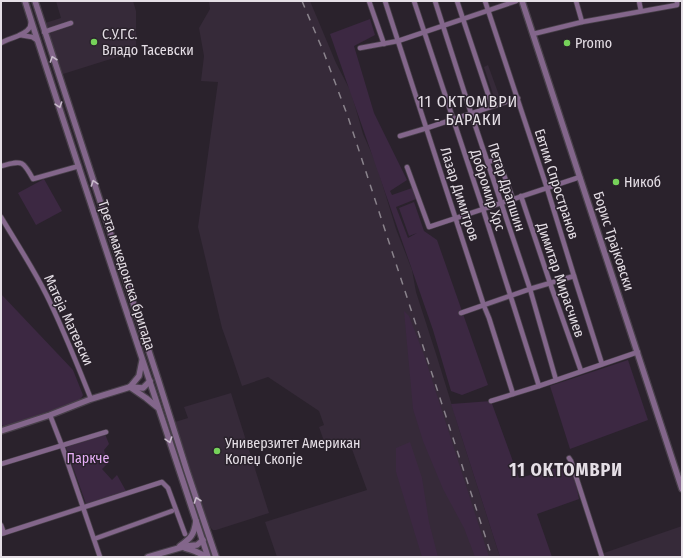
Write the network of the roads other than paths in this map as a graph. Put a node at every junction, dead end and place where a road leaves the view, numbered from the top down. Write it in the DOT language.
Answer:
graph roads {
  1 [pos="25,1"];
  2 [pos="34,1"];
  3 [pos="369,1"];
  4 [pos="385,1"];
  5 [pos="414,1"];
  6 [pos="435,1"];
  7 [pos="457,1"];
  8 [pos="485,1"];
  9 [pos="516,1"];
  10 [pos="522,1"];
  11 [pos="576,1"];
  12 [pos="639,1"];
  13 [pos="502,3"];
  14 [pos="677,3"];
  15 [pos="488,10"];
  16 [pos="642,11"];
  17 [pos="463,19"];
  18 [pos="32,20"];
  19 [pos="582,22"];
  20 [pos="71,24"];
  21 [pos="444,26"];
  22 [pos="44,32"];
  23 [pos="424,32"];
  24 [pos="533,34"];
  25 [pos="20,35"];
  26 [pos="38,41"];
  27 [pos="398,41"];
  28 [pos="1,43"];
  29 [pos="384,44"];
  30 [pos="360,48"];
  31 [pos="518,98"];
  32 [pos="492,106"];
  33 [pos="471,113"];
  34 [pos="452,119"];
  35 [pos="427,128"];
  36 [pos="400,136"];
  37 [pos="488,162"];
  38 [pos="1,166"];
  39 [pos="79,166"];
  40 [pos="407,166"];
  41 [pos="580,177"];
  42 [pos="547,188"];
  43 [pos="521,196"];
  44 [pos="513,199"];
  45 [pos="501,203"];
  46 [pos="483,209"];
  47 [pos="1,217"];
  48 [pos="456,218"];
  49 [pos="574,276"];
  50 [pos="550,283"];
  51 [pos="530,289"];
  52 [pos="510,296"];
  53 [pos="484,306"];
  54 [pos="461,313"];
  55 [pos="638,352"];
  56 [pos="142,360"];
  57 [pos="602,364"];
  58 [pos="581,372"];
  59 [pos="158,379"];
  60 [pos="556,380"];
  61 [pos="150,381"];
  62 [pos="539,386"];
  63 [pos="130,387"];
  64 [pos="513,394"];
  65 [pos="91,399"];
  66 [pos="491,401"];
  67 [pos="158,408"];
  68 [pos="50,415"];
  69 [pos="1,431"];
  70 [pos="106,432"];
  71 [pos="62,446"];
  72 [pos="569,458"];
  73 [pos="1,464"];
  74 [pos="682,489"];
  75 [pos="83,507"];
  76 [pos="172,511"];
  77 [pos="196,520"];
  78 [pos="1,525"];
  79 [pos="3,533"];
  80 [pos="185,534"];
  81 [pos="210,537"];
  82 [pos="94,539"];
  83 [pos="203,540"];
  84 [pos="178,548"];
  85 [pos="100,557"];
  86 [pos="148,557"];
  87 [pos="207,557"];
  88 [pos="216,557"];
  89 [pos="602,557"];
  1 -- 18 [label="street, Трета македонска бригада"];
  2 -- 22 [label="street, Трета македонска бригада"];
  3 -- 29 [label="street"];
  4 -- 27 [label="street, Лазар Димитров"];
  5 -- 23 [label="street, Добромир Хрс"];
  6 -- 21 [label="street, Петар Драпшин"];
  7 -- 17 [label="street"];
  8 -- 15 [label="street, Евтим Спространов"];
  9 -- 13 [label="street"];
  10 -- 24 [label="street, Борис Трајковски"];
  11 -- 19 [label="street"];
  12 -- 16 [label="street"];
  13 -- 15 [label="street"];
  14 -- 16 [label="street"];
  15 -- 17 [label="street"];
  15 -- 31 [label="street, Евтим Спространов"];
  16 -- 19 [label="street"];
  17 -- 21 [label="street"];
  17 -- 32 [label="street"];
  18 -- 25 [label="street"];
  18 -- 26 [label="street, Трета македонска бригада"];
  19 -- 24 [label="street"];
  20 -- 22 [label="street"];
  21 -- 23 [label="street"];
  21 -- 33 [label="street, Петар Драпшин"];
  59 -- 22 [label="street, Трета македонска бригада, one-way"];
  23 -- 27 [label="street"];
  23 -- 34 [label="street, Добромир Хрс"];
  24 -- 41 [label="street, Борис Трајковски"];
  25 -- 26 [label="street"];
  25 -- 28 [label="street"];
  26 -- 39 [label="street, Трета македонска бригада, one-way"];
  27 -- 29 [label="street"];
  27 -- 35 [label="street, Лазар Димитров"];
  29 -- 30 [label="street"];
  31 -- 32 [label="street"];
  31 -- 42 [label="street, Евтим Спространов"];
  32 -- 33 [label="street"];
  33 -- 34 [label="street"];
  33 -- 37 [label="street, Петар Драпшин"];
  34 -- 35 [label="street"];
  34 -- 46 [label="street, Добромир Хрс"];
  35 -- 36 [label="street"];
  35 -- 48 [label="street, Лазар Димитров"];
  37 -- 44 [label="street"];
  37 -- 45 [label="street, Петар Драпшин"];
  38 -- 39 [label="street"];
  39 -- 56 [label="street, Трета македонска бригада"];
  40 -- 48 [label="street"];
  41 -- 42 [label="street"];
  41 -- 55 [label="street, Борис Трајковски"];
  42 -- 43 [label="street"];
  42 -- 49 [label="street, Евтим Спространов"];
  43 -- 44 [label="street"];
  43 -- 50 [label="street, Димитар Мирасчиев"];
  44 -- 45 [label="street"];
  45 -- 46 [label="street"];
  45 -- 51 [label="street, Петар Драпшин"];
  46 -- 48 [label="street"];
  46 -- 52 [label="street, Добромир Хрс"];
  47 -- 65 [label="street, Матеја Матевски"];
  48 -- 53 [label="street, Лазар Димитров"];
  49 -- 50 [label="street"];
  49 -- 57 [label="street, Евтим Спространов"];
  50 -- 51 [label="street"];
  50 -- 58 [label="street, Димитар Мирасчиев"];
  51 -- 52 [label="street"];
  51 -- 60 [label="street, Петар Драпшин"];
  52 -- 53 [label="street"];
  52 -- 62 [label="street, Добромир Хрс"];
  53 -- 54 [label="street"];
  53 -- 64 [label="street, Лазар Димитров"];
  55 -- 57 [label="street"];
  55 -- 74 [label="street, Борис Трајковски"];
  56 -- 61 [label="street, Трета македонска бригада"];
  56 -- 63 [label="street"];
  57 -- 58 [label="street"];
  58 -- 60 [label="street"];
  59 -- 61 [label="street"];
  81 -- 59 [label="street, Трета македонска бригада, one-way"];
  60 -- 62 [label="street"];
  61 -- 63 [label="street"];
  61 -- 67 [label="street, Трета македонска бригада"];
  62 -- 64 [label="street"];
  63 -- 65 [label="street"];
  63 -- 67 [label="street"];
  64 -- 66 [label="street"];
  65 -- 68 [label="street"];
  67 -- 77 [label="street, Трета македонска бригада, one-way"];
  68 -- 69 [label="street"];
  68 -- 71 [label="street"];
  70 -- 71 [label="street"];
  71 -- 73 [label="street"];
  71 -- 75 [label="street"];
  72 -- 89 [label="street"];
  75 -- 79 [label="street"];
  75 -- 80 [label="street"];
  75 -- 82 [label="street"];
  76 -- 82 [label="street"];
  77 -- 83 [label="street, Трета македонска бригада"];
  77 -- 84 [label="street"];
  78 -- 79 [label="street"];
  81 -- 83 [label="street"];
  81 -- 88 [label="street, Трета македонска бригада"];
  82 -- 85 [label="street"];
  83 -- 84 [label="street"];
  83 -- 87 [label="street, Трета македонска бригада"];
  84 -- 86 [label="street"];
  84 -- 87 [label="street"];
}
